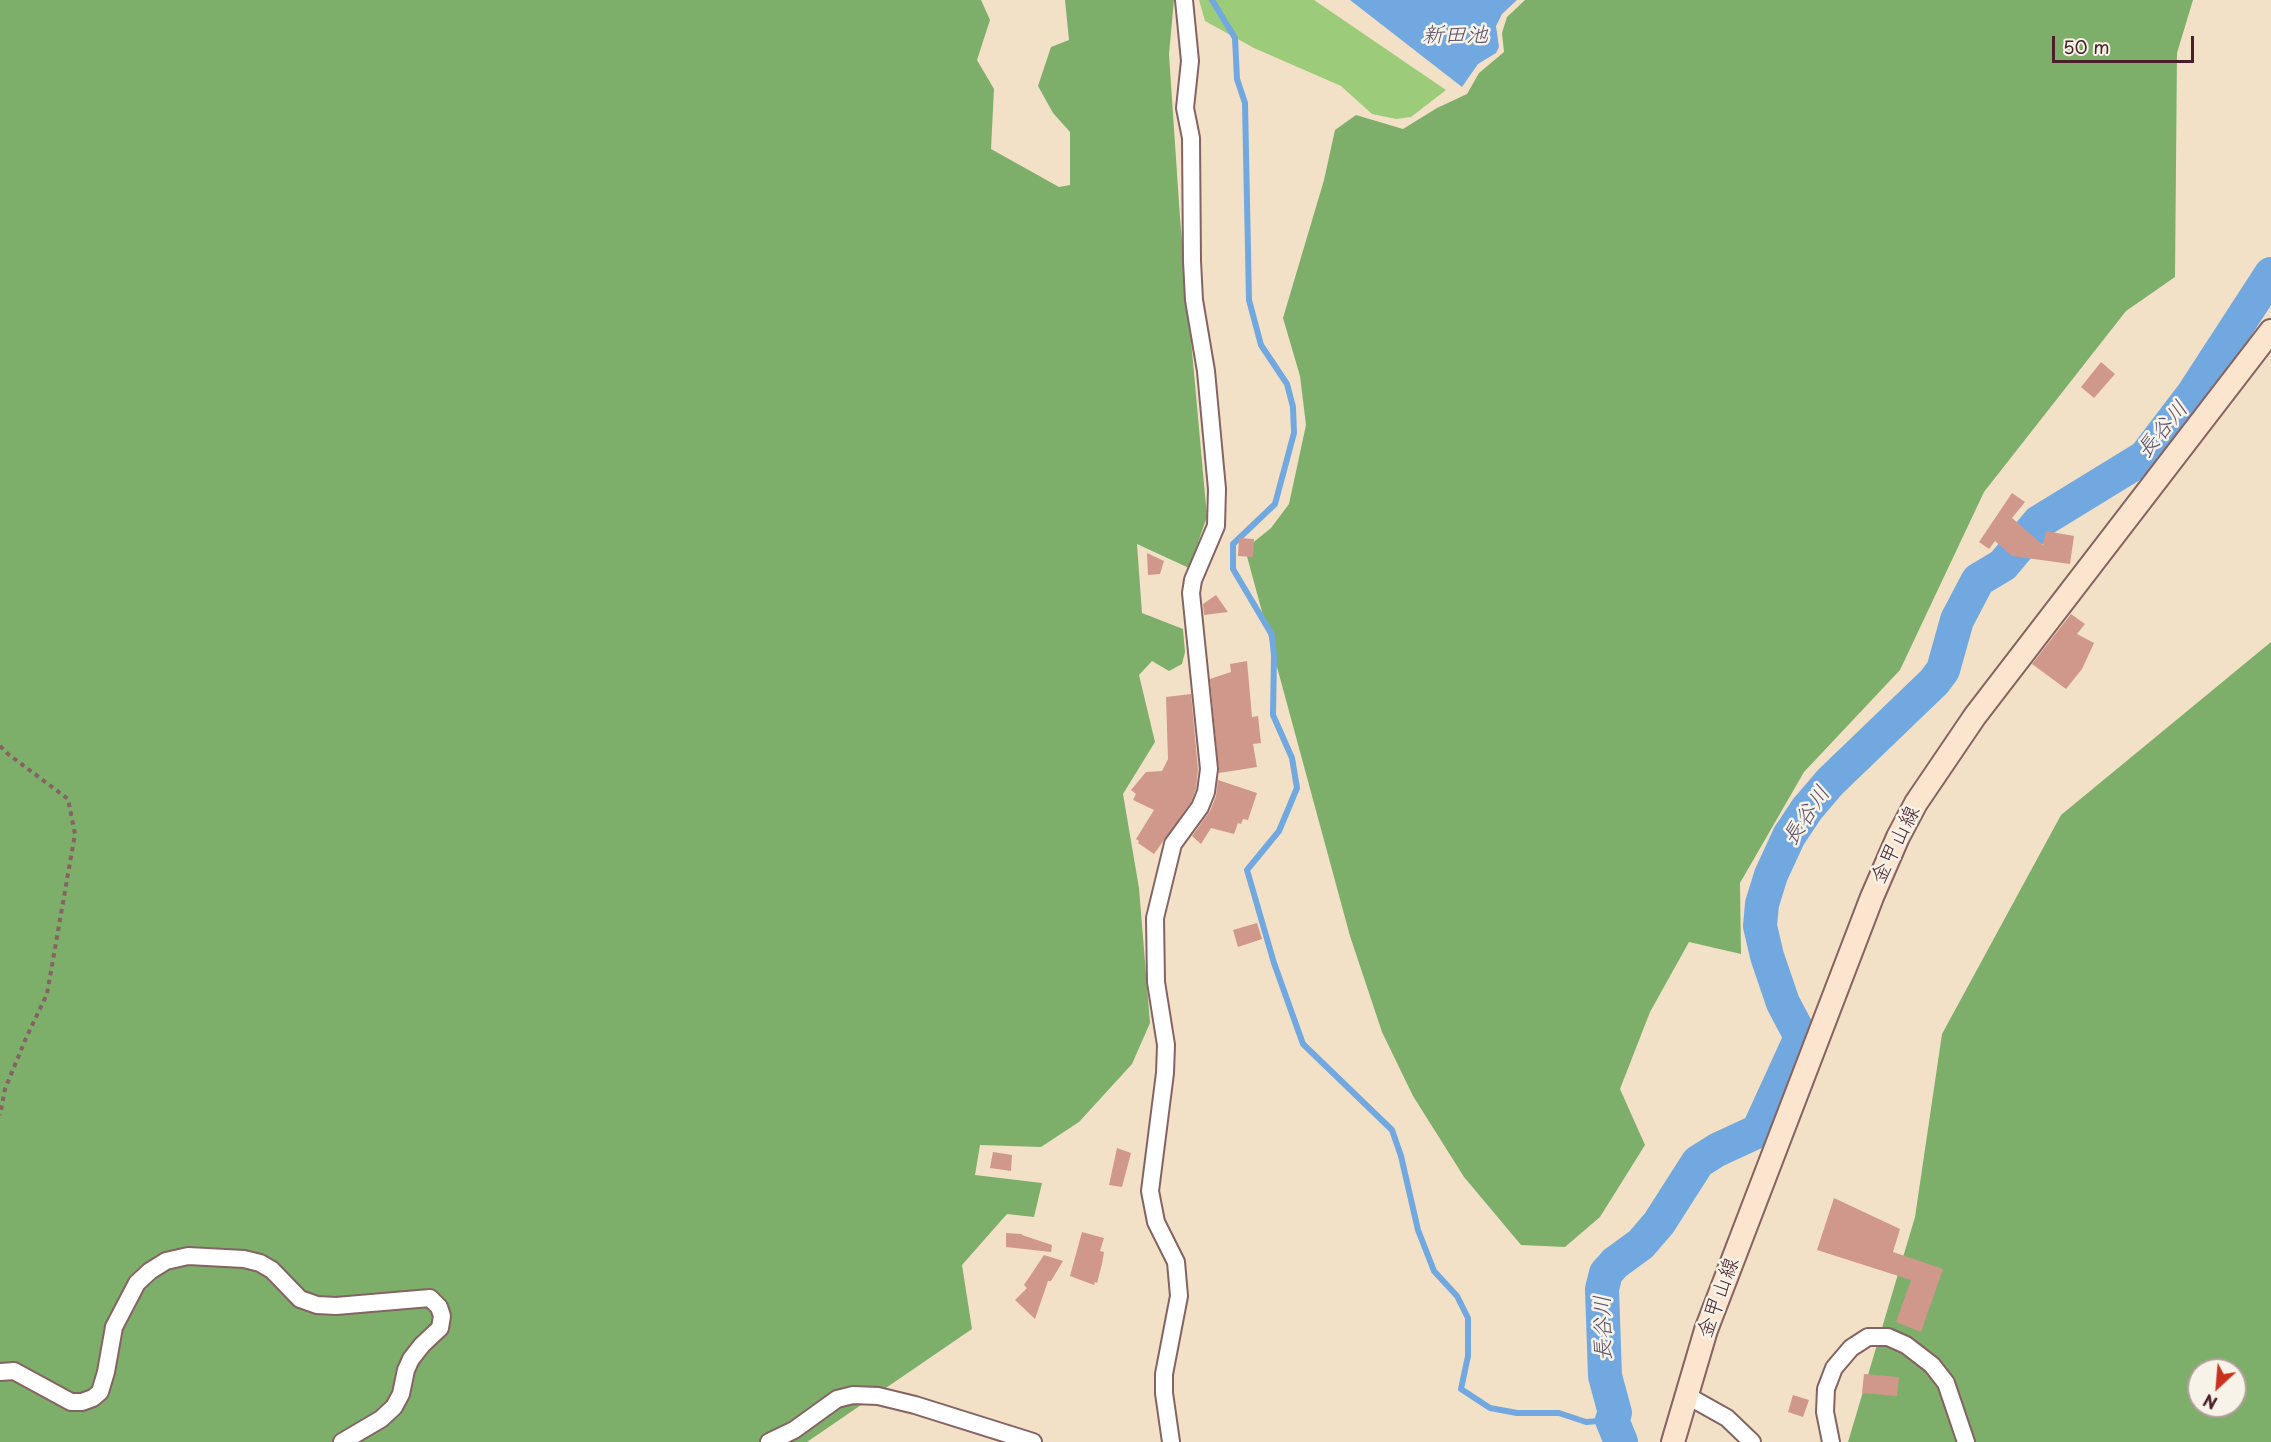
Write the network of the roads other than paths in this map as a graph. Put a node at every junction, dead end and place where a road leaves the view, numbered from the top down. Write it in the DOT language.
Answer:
graph roads {
  1 [pos="1184,0"];
  2 [pos="2271,331"];
  3 [pos="0,1372"];
  4 [pos="1686,1395"];
  5 [pos="342,1442"];
  6 [pos="769,1442"];
  7 [pos="1033,1442"];
  8 [pos="1171,1442"];
  9 [pos="1673,1442"];
  10 [pos="1752,1442"];
  11 [pos="1831,1442"];
  12 [pos="1966,1442"];
  1 -- 8 [label="street"];
  2 -- 4 [label="main road, 金甲山線"];
  3 -- 5 [label="street"];
  4 -- 9 [label="main road, 金甲山線"];
  4 -- 10 [label="street"];
  6 -- 7 [label="street"];
  11 -- 12 [label="street"];
}
